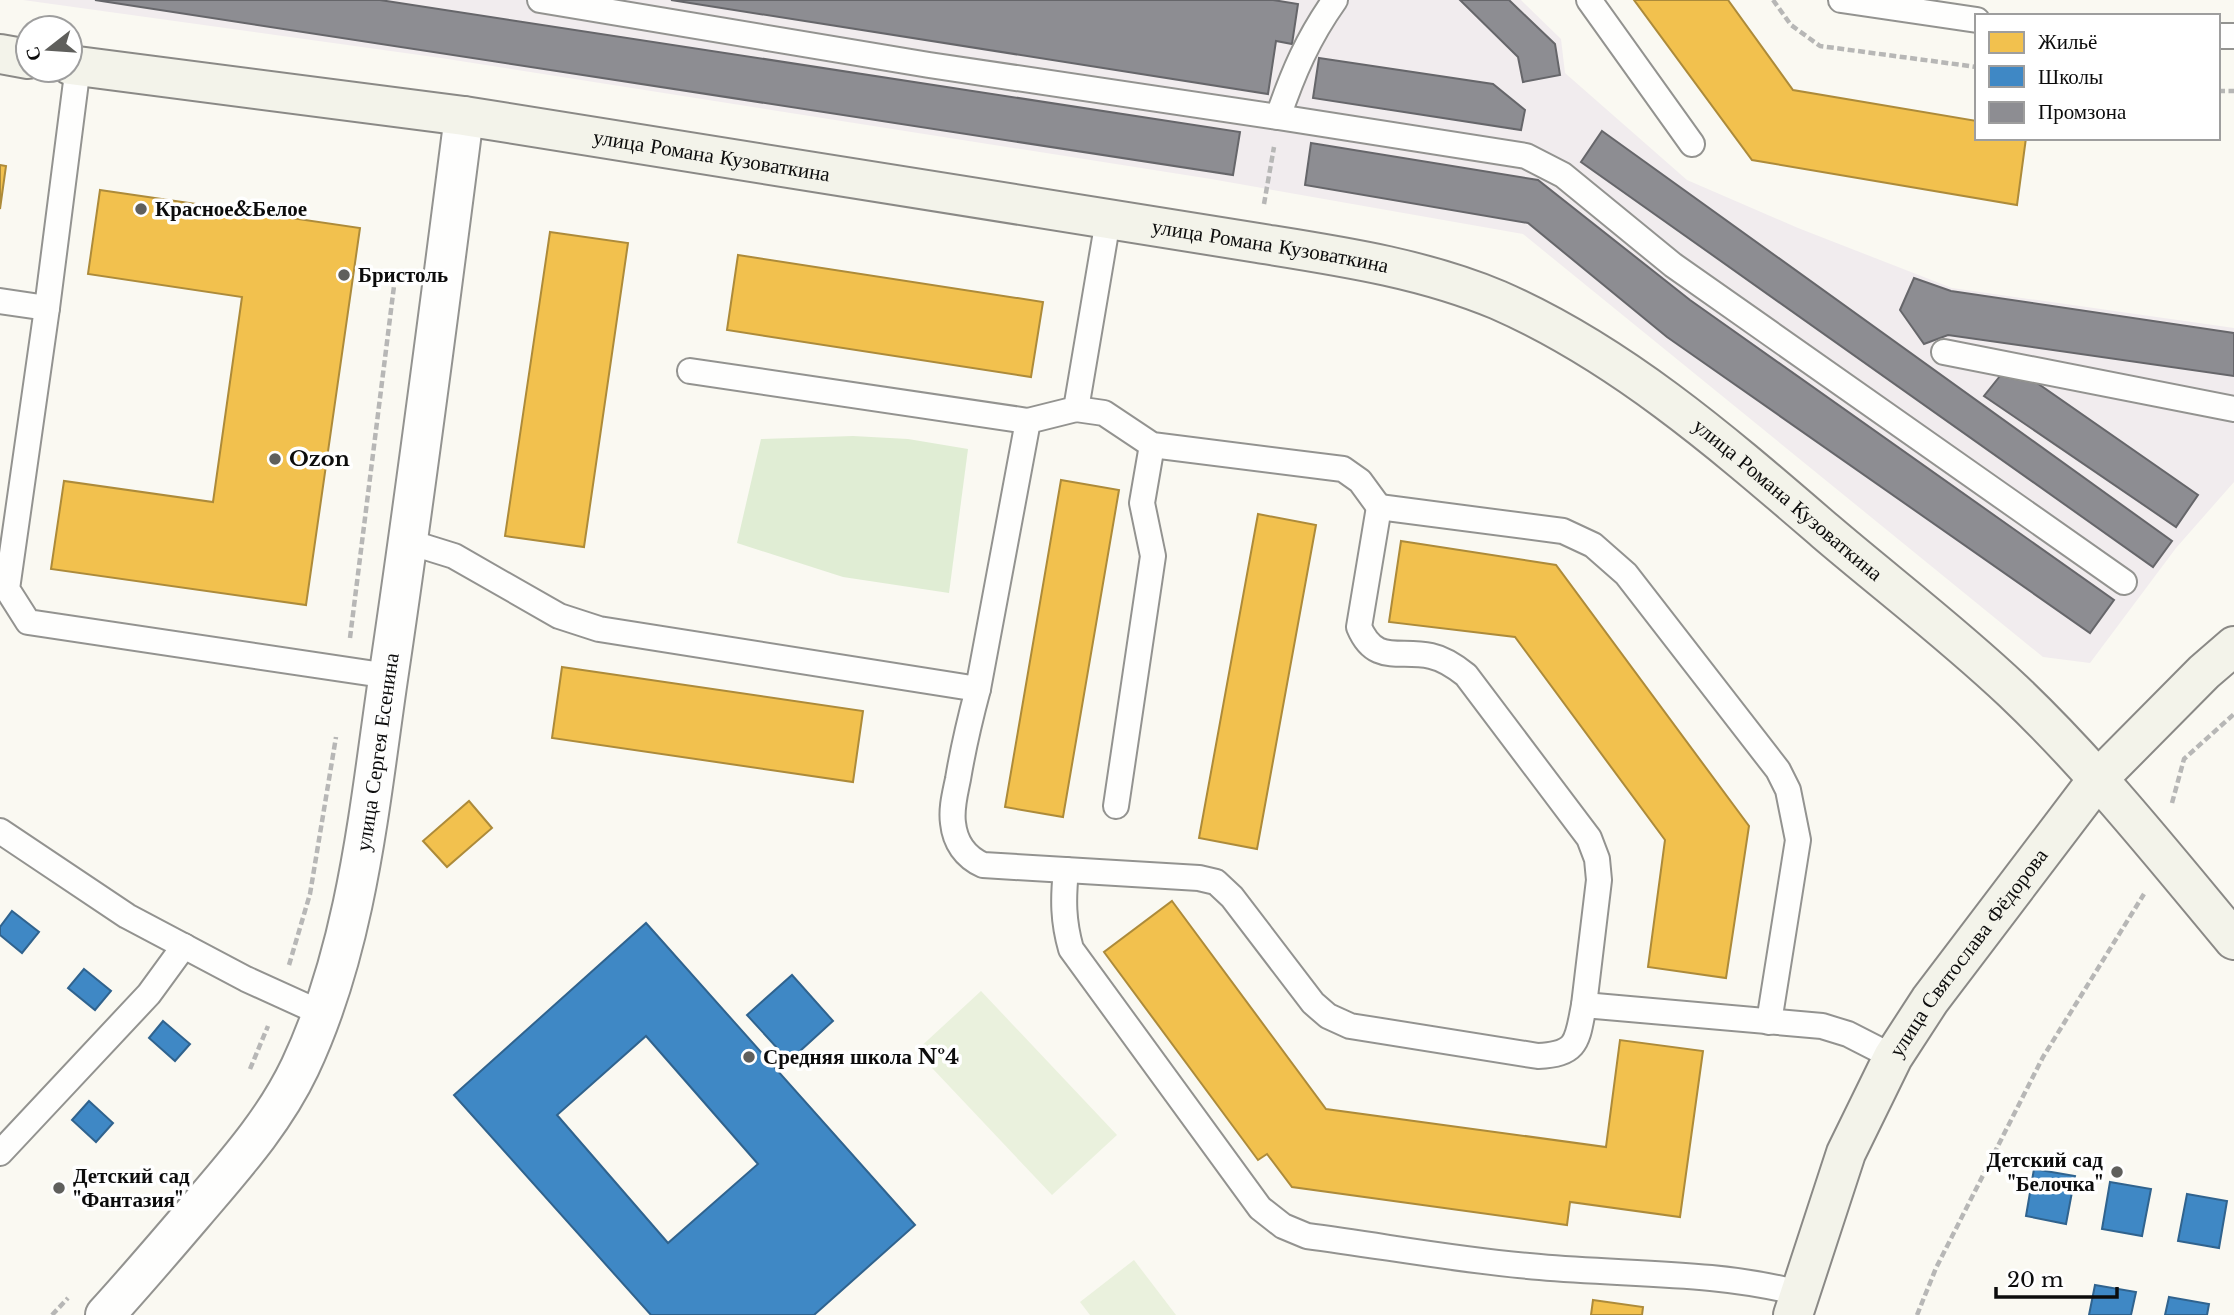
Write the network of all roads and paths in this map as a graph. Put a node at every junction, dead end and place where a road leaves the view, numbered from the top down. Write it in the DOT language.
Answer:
graph roads {
  1 [pos="540,0"];
  2 [pos="1335,0"];
  3 [pos="1589,0"];
  4 [pos="1773,0"];
  5 [pos="1841,0"];
  6 [pos="1975,20"];
  7 [pos="84,66"];
  8 [pos="1975,67"];
  9 [pos="72,84"];
  10 [pos="464,116"];
  11 [pos="1278,117"];
  12 [pos="1692,144"];
  13 [pos="1108,220"];
  14 [pos="1258,243"];
  15 [pos="395,278"];
  16 [pos="0,301"];
  17 [pos="47,308"];
  18 [pos="1944,352"];
  19 [pos="690,371"];
  20 [pos="1076,409"];
  21 [pos="2234,409"];
  22 [pos="1028,421"];
  23 [pos="1152,445"];
  24 [pos="1378,507"];
  25 [pos="409,542"];
  26 [pos="2124,582"];
  27 [pos="2234,646"];
  28 [pos="346,671"];
  29 [pos="389,676"];
  30 [pos="978,689"];
  31 [pos="2234,714"];
  32 [pos="337,734"];
  33 [pos="2097,780"];
  34 [pos="1116,806"];
  35 [pos="0,831"];
  36 [pos="2159,850"];
  37 [pos="1066,870"];
  38 [pos="2234,940"];
  39 [pos="184,946"];
  40 [pos="280,995"];
  41 [pos="1584,1004"];
  42 [pos="323,1014"];
  43 [pos="1769,1022"];
  44 [pos="1892,1057"];
  45 [pos="246,1079"];
  46 [pos="0,1153"];
  47 [pos="70,1295"];
  48 [pos="1796,1304"];
  49 [pos="116,1311"];
  50 [pos="52,1315"];
  51 [pos="1917,1315"];
  1 -- 11 [label="lane"];
  2 -- 11 [label="lane"];
  3 -- 12 [label="lane"];
  4 -- 8 [label="path"];
  5 -- 6 [label="lane"];
  7 -- 10 [label="street, улица Романа Кузоваткина"];
  9 -- 17 [label="lane"];
  10 -- 13 [label="street, улица Романа Кузоваткина"];
  10 -- 25 [label="street, улица Сергея Есенина"];
  11 -- 14 [label="path"];
  11 -- 26 [label="lane"];
  13 -- 14 [label="street, улица Романа Кузоваткина"];
  13 -- 20 [label="lane"];
  14 -- 33 [label="street, улица Романа Кузоваткина"];
  15 -- 28 [label="path"];
  16 -- 17 [label="lane"];
  17 -- 28 [label="lane"];
  18 -- 21 [label="lane"];
  19 -- 22 [label="lane"];
  20 -- 22 [label="lane"];
  20 -- 23 [label="lane"];
  22 -- 30 [label="lane"];
  23 -- 24 [label="lane"];
  23 -- 34 [label="lane"];
  24 -- 41 [label="lane"];
  24 -- 43 [label="lane"];
  25 -- 29 [label="street, улица Сергея Есенина"];
  25 -- 30 [label="lane"];
  27 -- 33 [label="street, улица Святослава Фёдорова"];
  28 -- 29 [label="lane"];
  29 -- 42 [label="street, улица Сергея Есенина"];
  30 -- 37 [label="lane"];
  31 -- 36 [label="path"];
  32 -- 40 [label="path"];
  33 -- 36 [label="street, улица Романа Кузоваткина"];
  33 -- 44 [label="street, улица Святослава Фёдорова"];
  35 -- 39 [label="lane"];
  36 -- 38 [label="street, улица Романа Кузоваткина"];
  36 -- 51 [label="path"];
  37 -- 41 [label="lane"];
  37 -- 48 [label="lane"];
  39 -- 40 [label="lane"];
  39 -- 46 [label="lane"];
  40 -- 42 [label="lane"];
  40 -- 45 [label="path"];
  41 -- 43 [label="lane"];
  42 -- 49 [label="street, улица Сергея Есенина"];
  43 -- 44 [label="lane"];
  44 -- 48 [label="street, улица Святослава Фёдорова"];
  47 -- 50 [label="path"];
}
